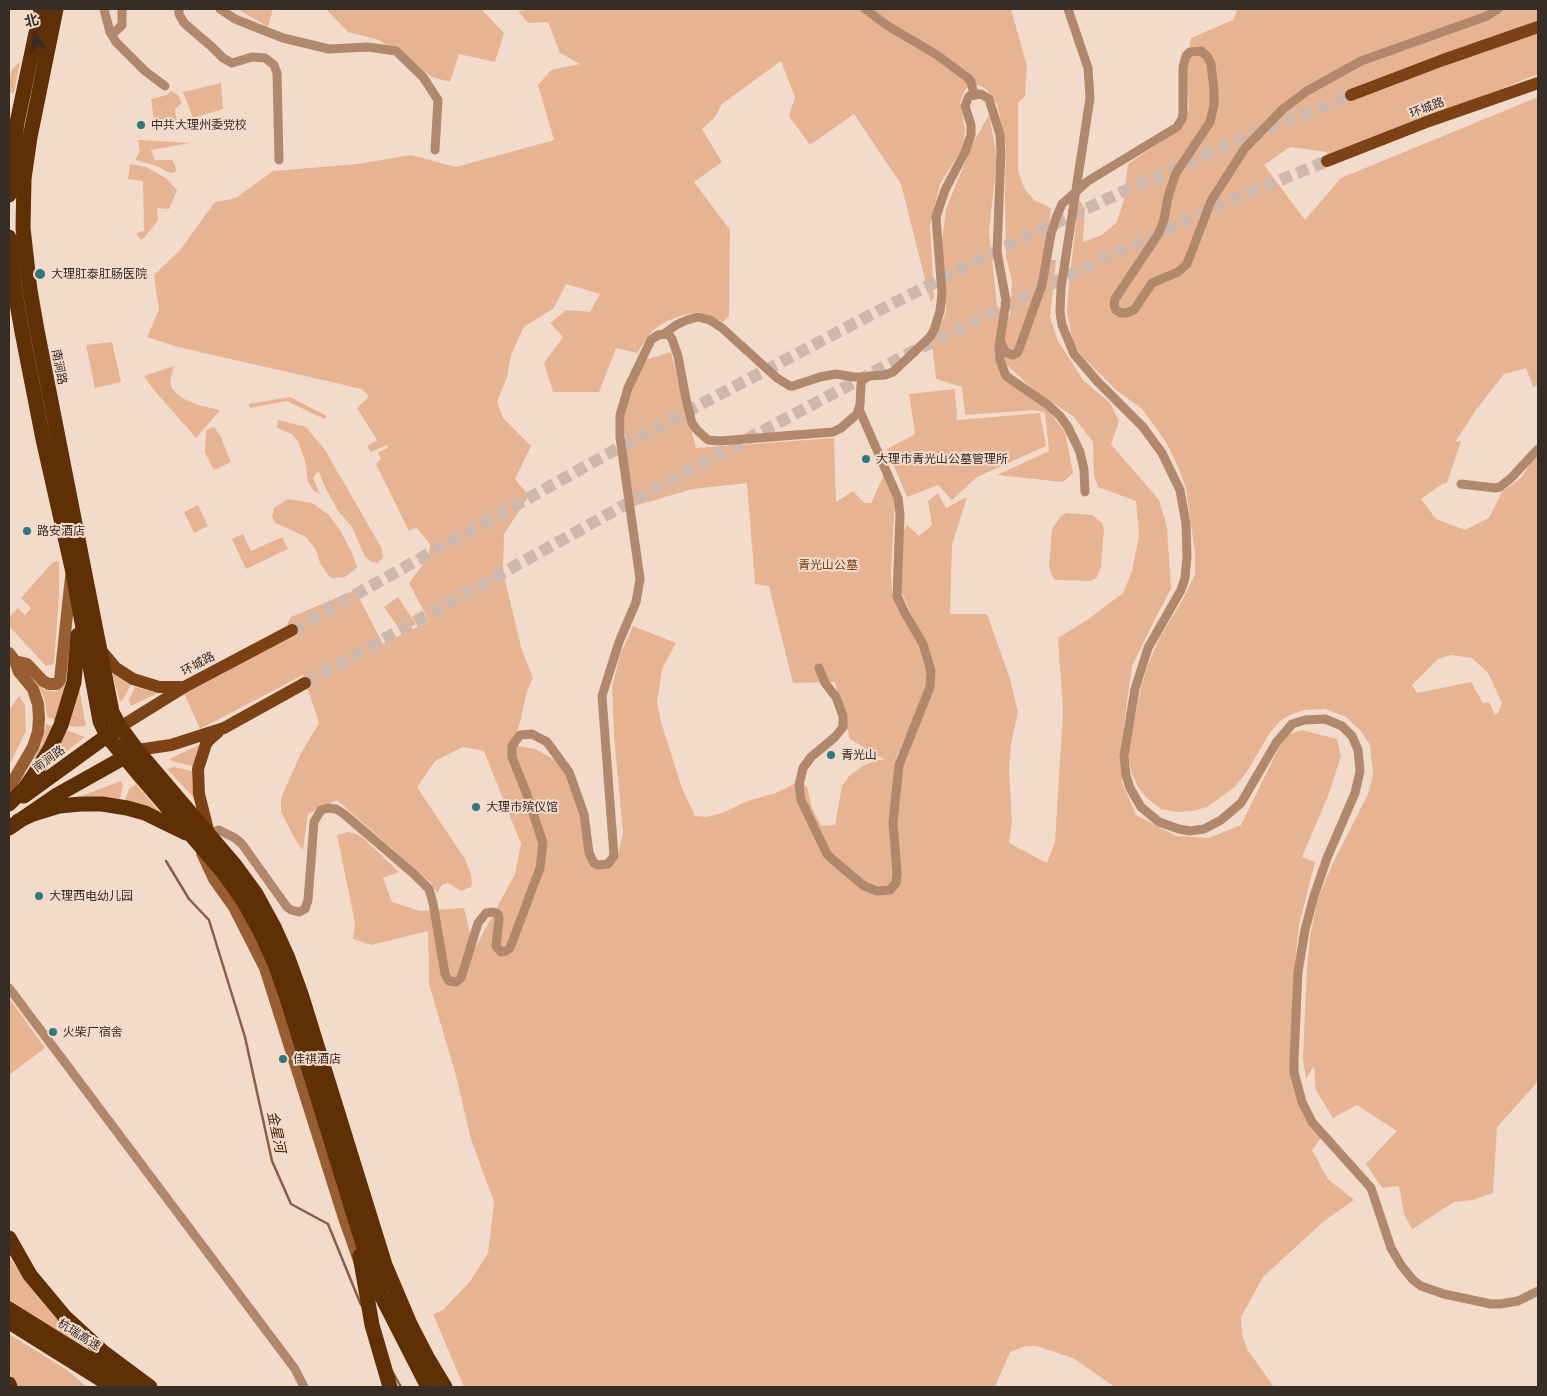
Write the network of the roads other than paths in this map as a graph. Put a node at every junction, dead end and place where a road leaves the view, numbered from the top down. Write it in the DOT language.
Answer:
graph roads {
  1 [pos="41,9"];
  2 [pos="56,9"];
  3 [pos="104,9"];
  4 [pos="122,9"];
  5 [pos="179,9"];
  6 [pos="220,9"];
  7 [pos="865,9"];
  8 [pos="1068,9"];
  9 [pos="1498,9"];
  10 [pos="1538,27"];
  11 [pos="110,32"];
  12 [pos="1538,83"];
  13 [pos="166,86"];
  14 [pos="974,94"];
  15 [pos="1351,95"];
  16 [pos="17,124"];
  17 [pos="9,139"];
  18 [pos="435,150"];
  19 [pos="279,160"];
  20 [pos="1327,161"];
  21 [pos="9,195"];
  22 [pos="9,237"];
  23 [pos="1048,248"];
  24 [pos="1066,250"];
  25 [pos="664,334"];
  26 [pos="1000,340"];
  27 [pos="867,377"];
  28 [pos="859,409"];
  29 [pos="1538,449"];
  30 [pos="1461,484"];
  31 [pos="1085,492"];
  32 [pos="72,568"];
  33 [pos="79,608"];
  34 [pos="292,630"];
  35 [pos="98,646"];
  36 [pos="12,657"];
  37 [pos="819,668"];
  38 [pos="305,683"];
  39 [pos="186,686"];
  40 [pos="120,727"];
  41 [pos="224,728"];
  42 [pos="107,736"];
  43 [pos="131,754"];
  44 [pos="9,788"];
  45 [pos="9,805"];
  46 [pos="14,824"];
  47 [pos="200,838"];
  48 [pos="9,988"];
  49 [pos="361,1213"];
  50 [pos="9,1238"];
  51 [pos="362,1270"];
  52 [pos="1538,1291"];
  53 [pos="12,1318"];
  54 [pos="93,1387"];
  55 [pos="113,1387"];
  56 [pos="134,1387"];
  57 [pos="150,1387"];
  58 [pos="304,1387"];
  59 [pos="390,1387"];
  60 [pos="428,1387"];
  61 [pos="445,1387"];
  1 -- 16 [label="highway"];
  2 -- 35 [label="highway, 南涧路"];
  3 -- 11 [label="street"];
  4 -- 11 [label="street"];
  5 -- 19 [label="street"];
  6 -- 18 [label="street"];
  7 -- 14 [label="street"];
  8 -- 24 [label="street"];
  9 -- 23 [label="street"];
  10 -- 15 [label="main road"];
  11 -- 13 [label="street"];
  12 -- 20 [label="main road, 环城路"];
  14 -- 26 [label="street"];
  14 -- 27 [label="street"];
  16 -- 17 [label="street"];
  16 -- 21 [label="highway"];
  22 -- 32 [label="highway"];
  23 -- 24 [label="street"];
  23 -- 26 [label="street"];
  24 -- 52 [label="street"];
  25 -- 27 [label="street"];
  25 -- 28 [label="street"];
  25 -- 47 [label="street"];
  26 -- 31 [label="street"];
  27 -- 28 [label="street"];
  28 -- 37 [label="street"];
  29 -- 30 [label="street"];
  32 -- 33 [label="highway"];
  32 -- 36 [label="street"];
  33 -- 42 [label="highway"];
  33 -- 45 [label="highway"];
  34 -- 39 [label="main road, 环城路"];
  35 -- 39 [label="main road"];
  35 -- 40 [label="highway, 南涧路"];
  36 -- 44 [label="street"];
  38 -- 41 [label="main road"];
  39 -- 40 [label="main road, 环城路"];
  40 -- 42 [label="highway, 南涧路"];
  40 -- 43 [label="highway, 南涧路"];
  41 -- 43 [label="main road"];
  41 -- 47 [label="main road"];
  42 -- 43 [label="highway"];
  42 -- 45 [label="highway, 南涧路"];
  43 -- 46 [label="highway"];
  43 -- 47 [label="highway"];
  46 -- 47 [label="highway"];
  47 -- 49 [label="highway"];
  47 -- 51 [label="street"];
  48 -- 58 [label="street"];
  49 -- 51 [label="highway"];
  49 -- 60 [label="highway"];
  49 -- 61 [label="highway"];
  50 -- 57 [label="highway"];
  51 -- 59 [label="highway"];
  53 -- 54 [label="highway"];
  53 -- 55 [label="highway"];
  53 -- 56 [label="highway, 杭瑞高速"];
}
